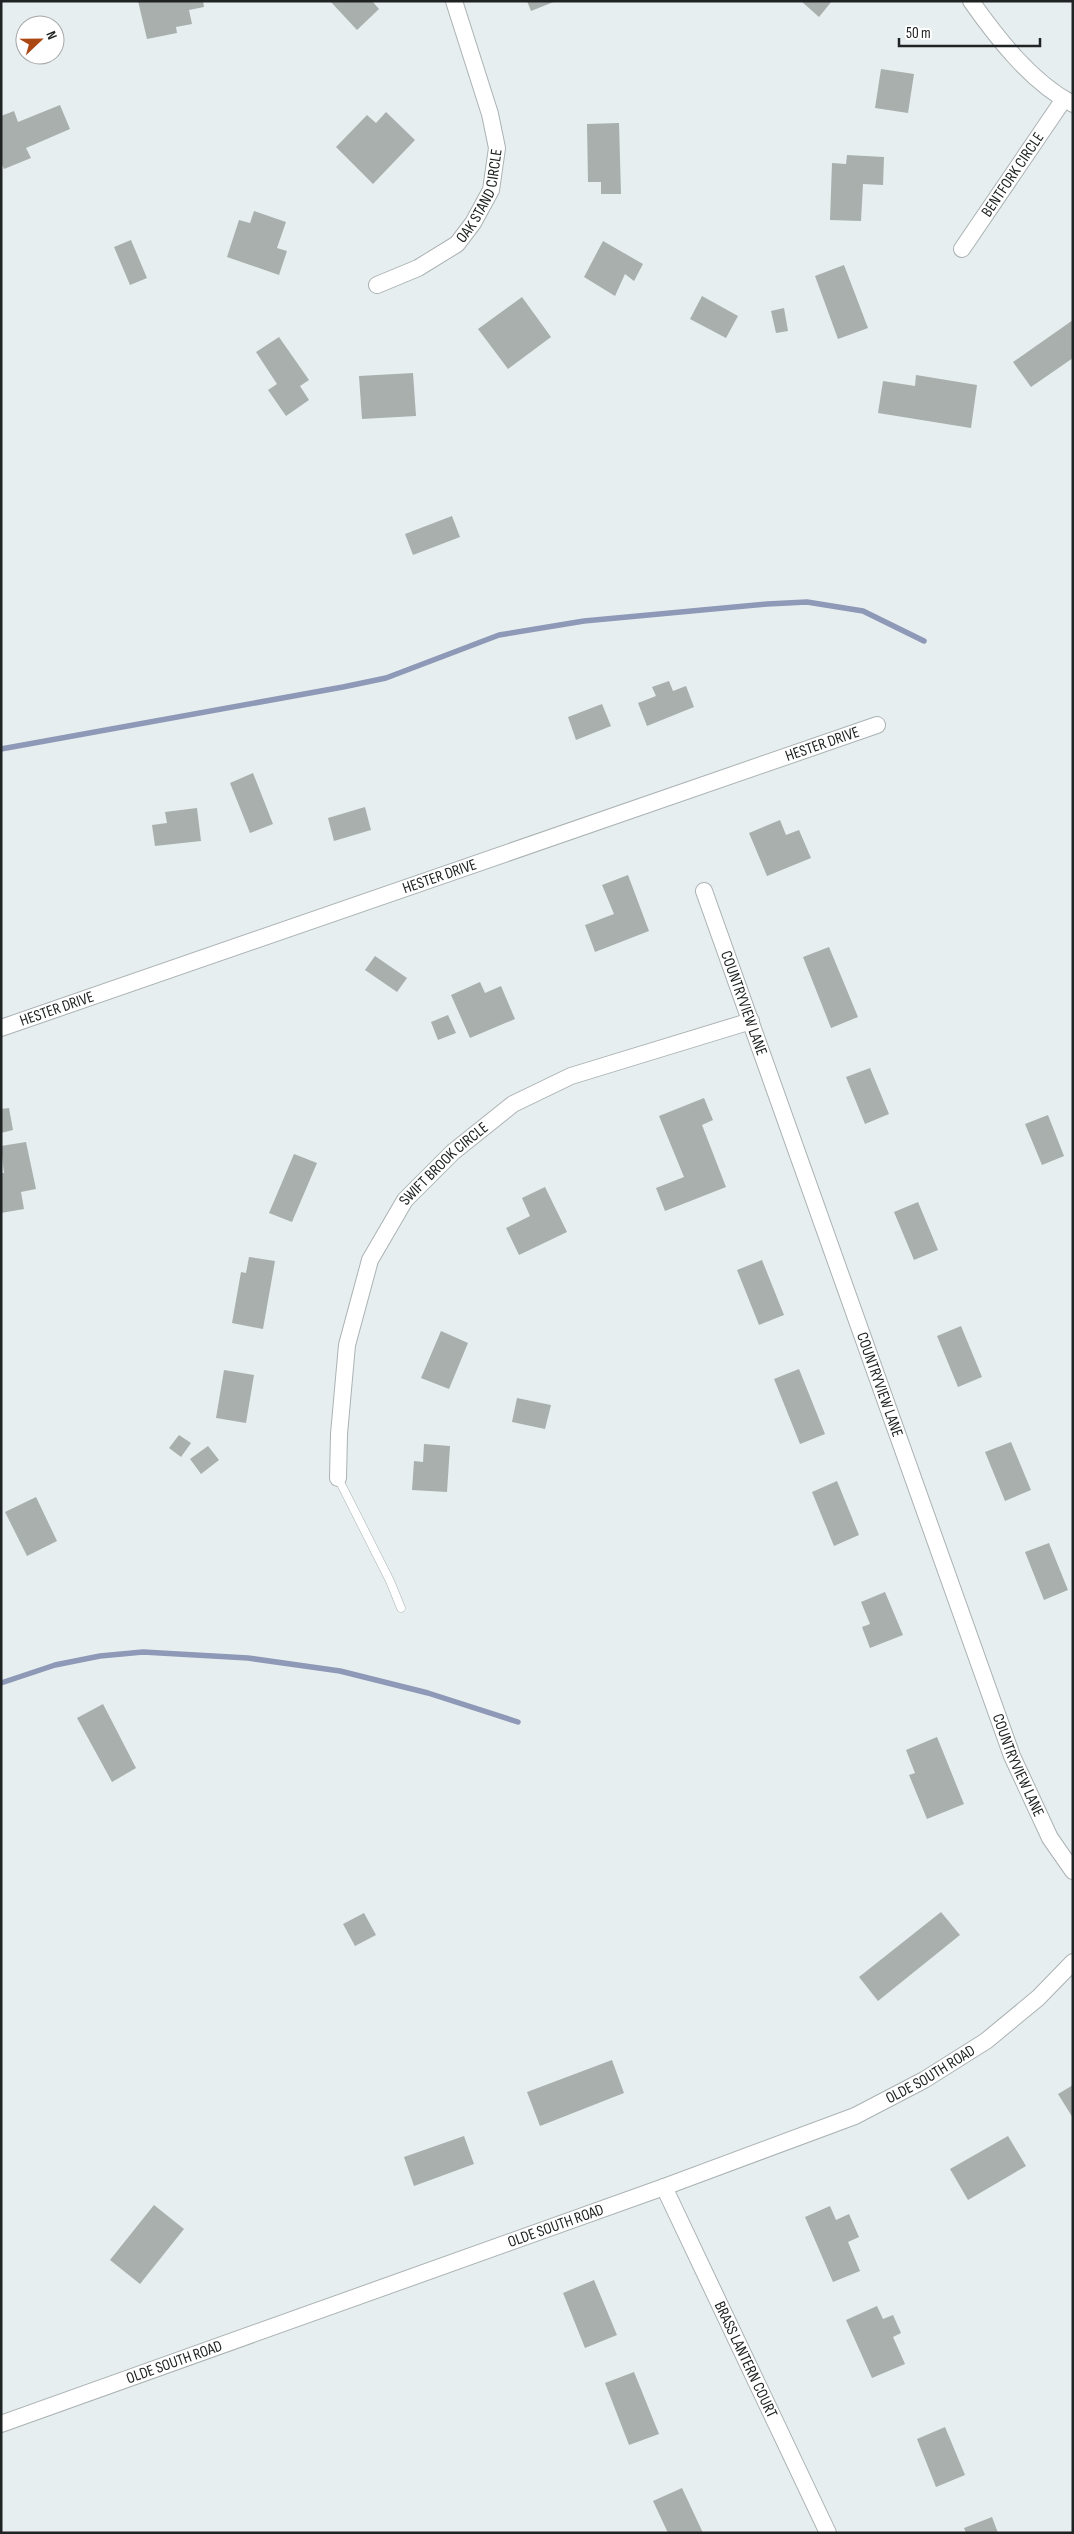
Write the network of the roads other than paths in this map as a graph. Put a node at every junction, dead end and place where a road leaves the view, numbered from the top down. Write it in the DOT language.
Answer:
graph roads {
  1 [pos="454,1"];
  2 [pos="971,1"];
  3 [pos="1068,102"];
  4 [pos="962,249"];
  5 [pos="377,284"];
  6 [pos="878,725"];
  7 [pos="704,891"];
  8 [pos="751,1021"];
  9 [pos="1,1028"];
  10 [pos="338,1478"];
  11 [pos="401,1608"];
  12 [pos="1073,1871"];
  13 [pos="1073,1962"];
  14 [pos="664,2187"];
  15 [pos="1,2424"];
  16 [pos="828,2533"];
  1 -- 5 [label="street, OAK STAND CIRCLE"];
  2 -- 3 [label="street"];
  3 -- 4 [label="street, BENTFORK CIRCLE"];
  6 -- 9 [label="street, HESTER DRIVE"];
  7 -- 8 [label="street, COUNTRYVIEW LANE"];
  8 -- 10 [label="street, SWIFT BROOK CIRCLE"];
  8 -- 12 [label="street, COUNTRYVIEW LANE"];
  10 -- 11 [label="lane"];
  13 -- 14 [label="street, OLDE SOUTH ROAD"];
  14 -- 15 [label="street, OLDE SOUTH ROAD"];
  14 -- 16 [label="street, BRASS LANTERN COURT"];
}
